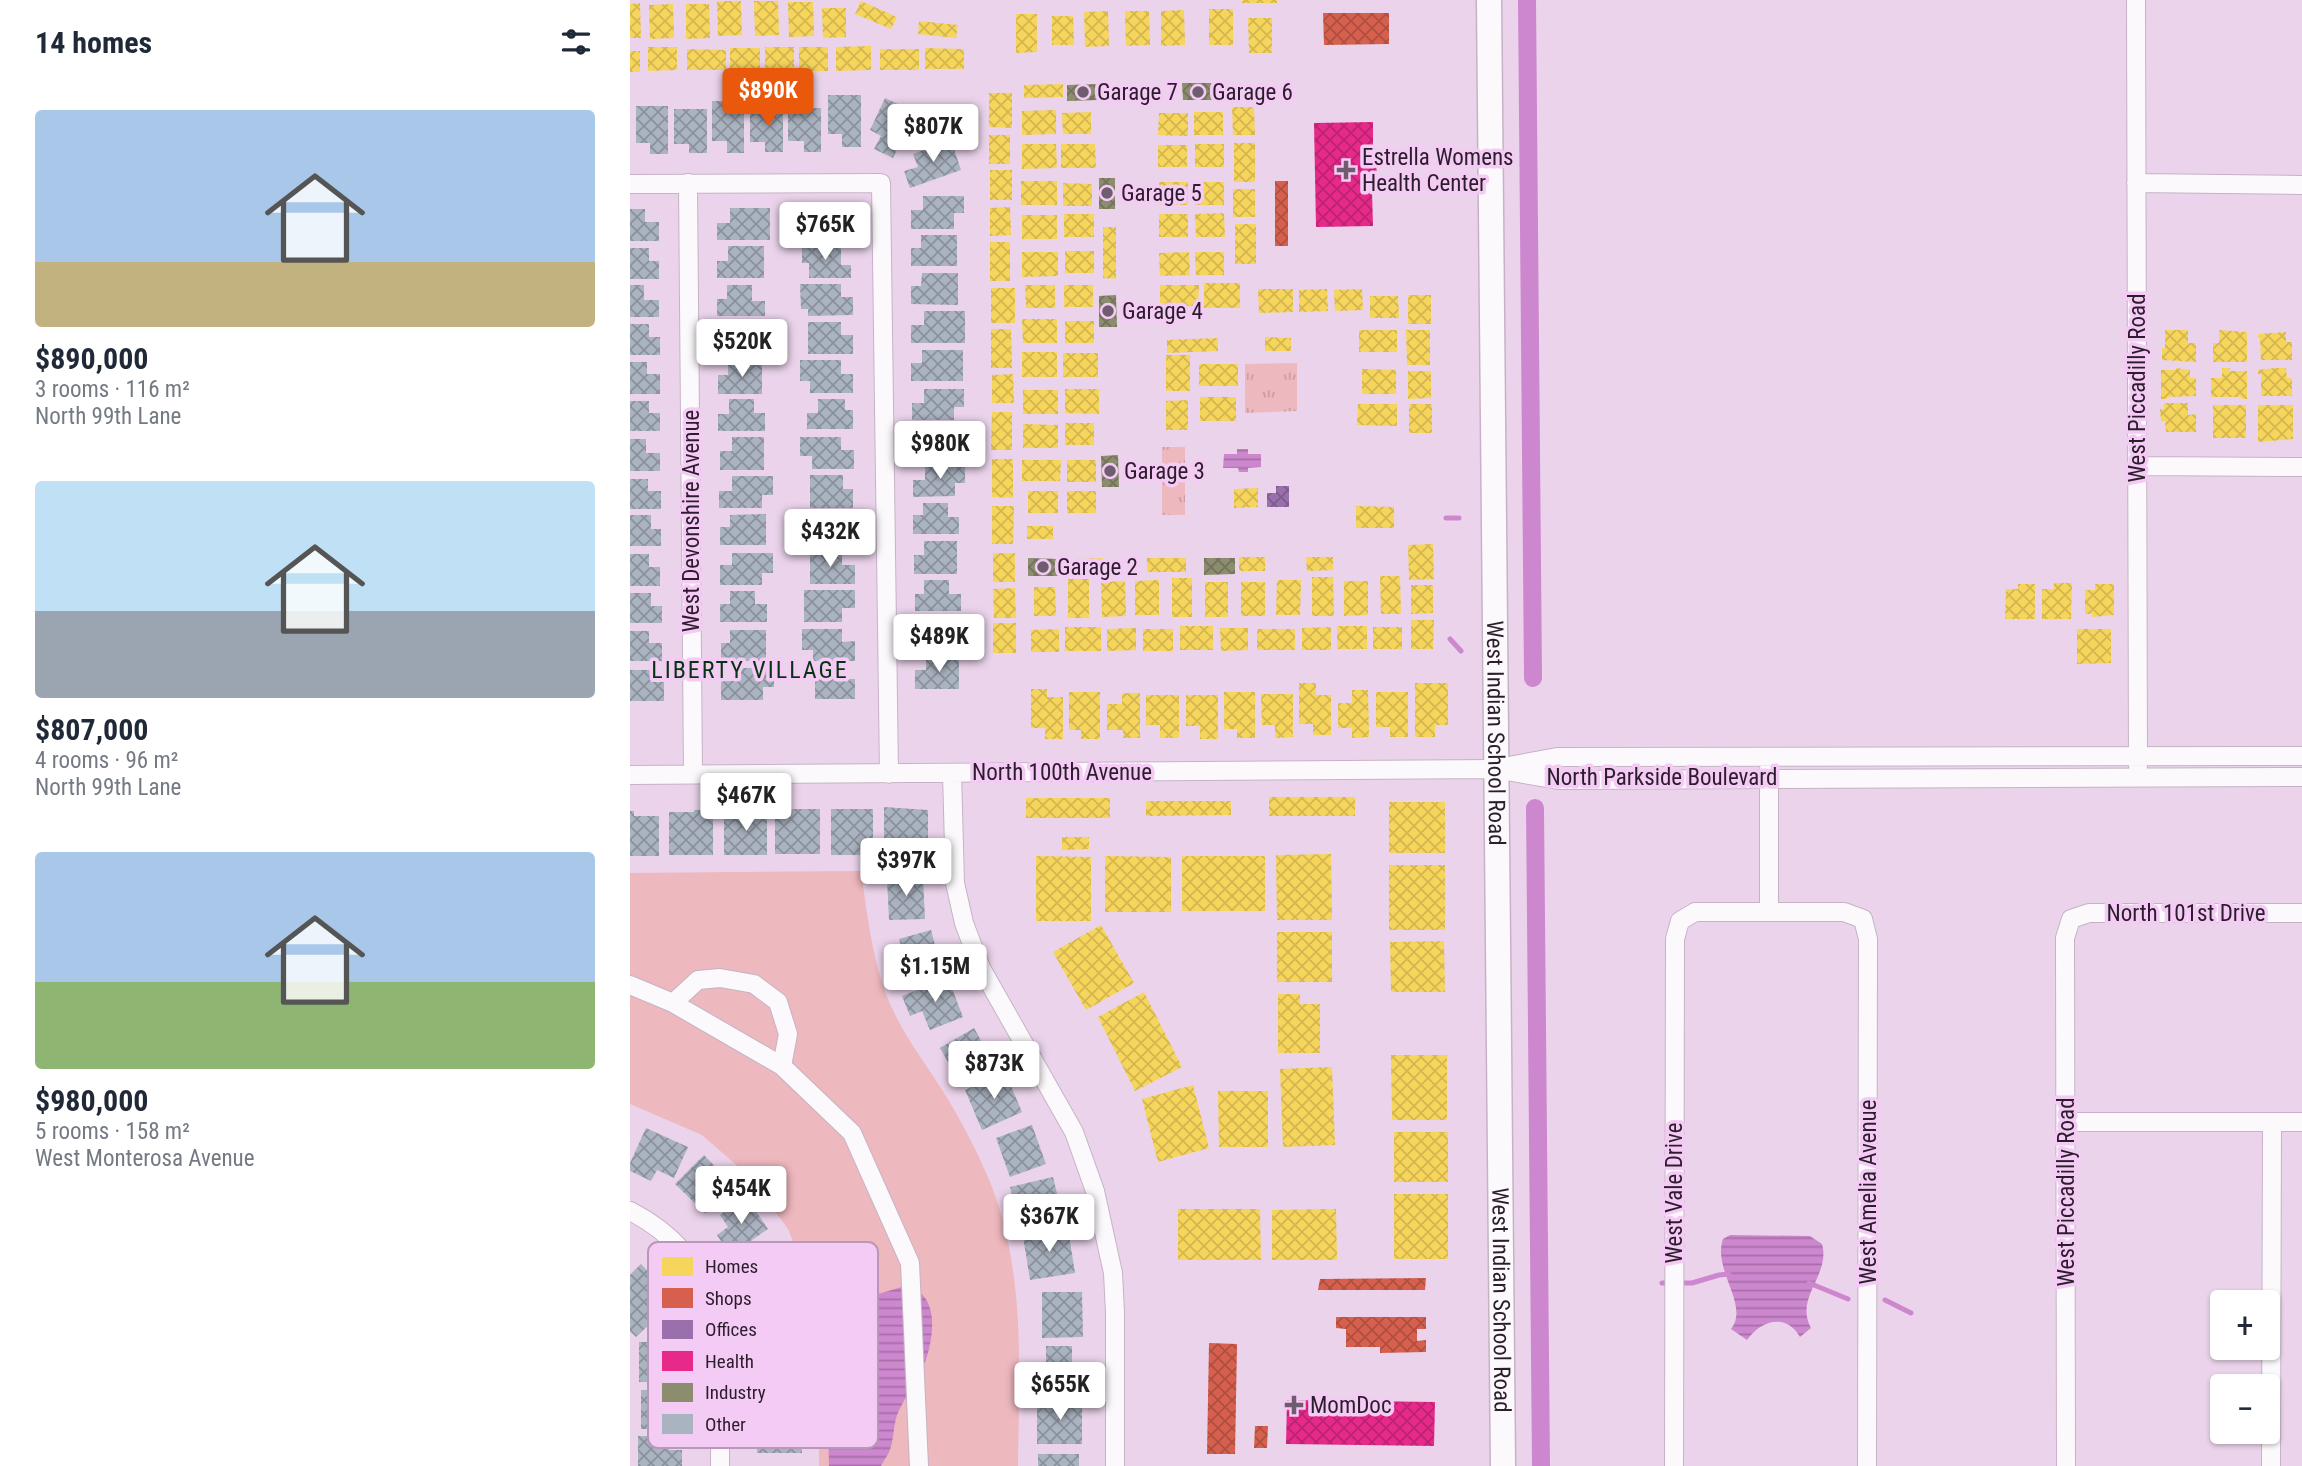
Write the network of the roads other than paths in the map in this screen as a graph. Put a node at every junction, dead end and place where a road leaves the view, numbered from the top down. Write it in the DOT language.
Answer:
graph roads {
  1 [pos="1489,0"];
  2 [pos="2136,0"];
  3 [pos="688,183"];
  4 [pos="2136,183"];
  5 [pos="630,184"];
  6 [pos="2302,184"];
  7 [pos="2138,466"];
  8 [pos="2302,467"];
  9 [pos="1769,755"];
  10 [pos="2138,755"];
  11 [pos="2302,756"];
  12 [pos="1495,769"];
  13 [pos="953,773"];
  14 [pos="693,774"];
  15 [pos="889,774"];
  16 [pos="630,775"];
  17 [pos="2138,777"];
  18 [pos="2302,777"];
  19 [pos="1769,778"];
  20 [pos="1769,912"];
  21 [pos="2302,913"];
  22 [pos="2071,919"];
  23 [pos="630,985"];
  24 [pos="673,1003"];
  25 [pos="782,1066"];
  26 [pos="2067,1122"];
  27 [pos="2272,1122"];
  28 [pos="2302,1122"];
  29 [pos="630,1212"];
  30 [pos="675,1242"];
  31 [pos="720,1448"];
  32 [pos="720,1466"];
  33 [pos="919,1466"];
  34 [pos="1115,1466"];
  35 [pos="1503,1466"];
  36 [pos="1674,1466"];
  37 [pos="1867,1466"];
  38 [pos="2066,1466"];
  39 [pos="2271,1466"];
  1 -- 12 [label="main road, West Indian School Road"];
  2 -- 4 [label="street, West Piccadilly Road"];
  3 -- 5 [label="street"];
  3 -- 14 [label="street, West Devonshire Avenue"];
  3 -- 15 [label="street"];
  4 -- 6 [label="street"];
  4 -- 7 [label="street, West Piccadilly Road"];
  7 -- 8 [label="street"];
  7 -- 10 [label="street, West Piccadilly Road"];
  9 -- 10 [label="street, North Parkside Boulevard"];
  9 -- 12 [label="street, North Parkside Boulevard"];
  9 -- 19 [label="street"];
  10 -- 11 [label="street, North Parkside Boulevard"];
  10 -- 17 [label="street, West Piccadilly Road"];
  12 -- 13 [label="street, North 100th Avenue"];
  12 -- 19 [label="street, North Parkside Boulevard"];
  12 -- 35 [label="main road, West Indian School Road"];
  13 -- 15 [label="street, North 100th Avenue"];
  13 -- 34 [label="street"];
  14 -- 15 [label="street, North 100th Avenue"];
  14 -- 16 [label="street, North 100th Avenue"];
  17 -- 18 [label="street, North Parkside Boulevard"];
  17 -- 19 [label="street, North Parkside Boulevard"];
  19 -- 20 [label="street"];
  20 -- 36 [label="street, West Vale Drive"];
  20 -- 37 [label="street, West Amelia Avenue"];
  21 -- 22 [label="street, North 101st Drive"];
  22 -- 26 [label="street, West Piccadilly Road"];
  23 -- 24 [label="street"];
  24 -- 25 [label="street"];
  24 -- 25 [label="street"];
  25 -- 33 [label="street"];
  26 -- 27 [label="street"];
  26 -- 38 [label="street, West Piccadilly Road"];
  27 -- 28 [label="street"];
  27 -- 39 [label="street"];
  29 -- 30 [label="street"];
  31 -- 32 [label="street"];
}
